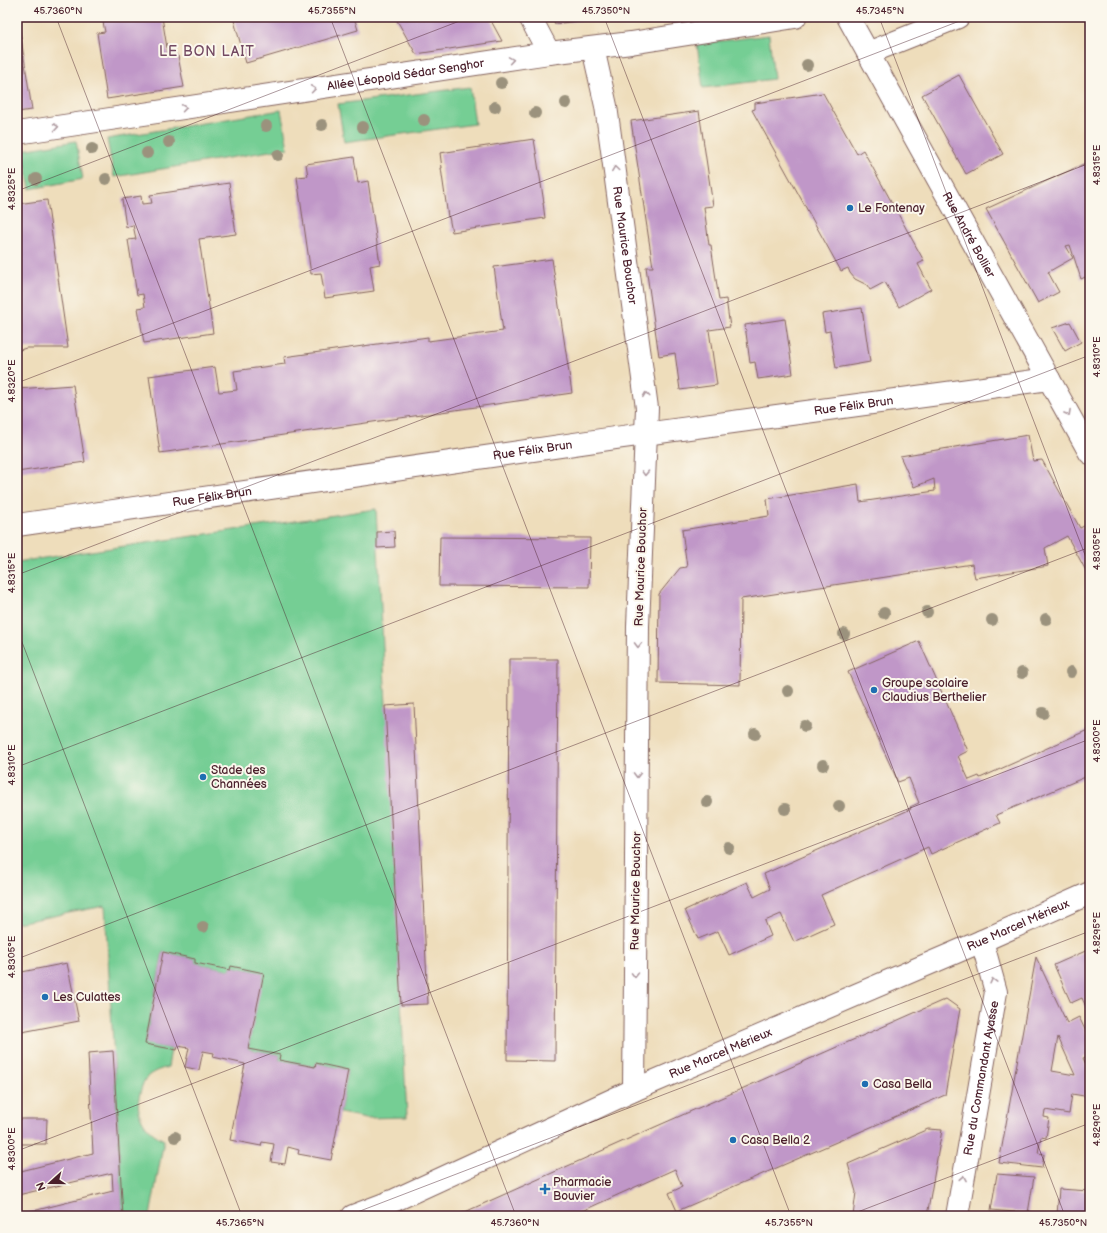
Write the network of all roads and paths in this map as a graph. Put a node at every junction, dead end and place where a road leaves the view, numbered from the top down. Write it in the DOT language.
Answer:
graph roads {
  1 [pos="530,17"];
  2 [pos="795,17"];
  3 [pos="848,17"];
  4 [pos="958,17"];
  5 [pos="593,48"];
  6 [pos="549,53"];
  7 [pos="868,53"];
  8 [pos="17,133"];
  9 [pos="1049,379"];
  10 [pos="646,434"];
  11 [pos="1090,453"];
  12 [pos="17,525"];
  13 [pos="1090,893"];
  14 [pos="982,941"];
  15 [pos="634,1090"];
  16 [pos="363,1214"];
  17 [pos="957,1216"];
  1 -- 6 [label="street"];
  2 -- 5 [label="street, Allée Léopold Sédar Senghor"];
  3 -- 7 [label="street, Rue André Bollier"];
  4 -- 7 [label="street"];
  5 -- 6 [label="street, Allée Léopold Sédar Senghor"];
  10 -- 5 [label="street, Rue Maurice Bouchor, one-way"];
  8 -- 6 [label="street, Allée Léopold Sédar Senghor, one-way"];
  7 -- 9 [label="street, Rue André Bollier"];
  9 -- 10 [label="street, Rue Félix Brun"];
  9 -- 11 [label="street, Rue André Bollier, one-way"];
  10 -- 12 [label="street, Rue Félix Brun"];
  10 -- 15 [label="street, Rue Maurice Bouchor, one-way"];
  13 -- 14 [label="street, Rue Marcel Mérieux"];
  14 -- 15 [label="street, Rue Marcel Mérieux"];
  17 -- 14 [label="street, Rue du Commandant Ayasse, one-way"];
  15 -- 16 [label="street, Rue Marcel Mérieux"];
}
